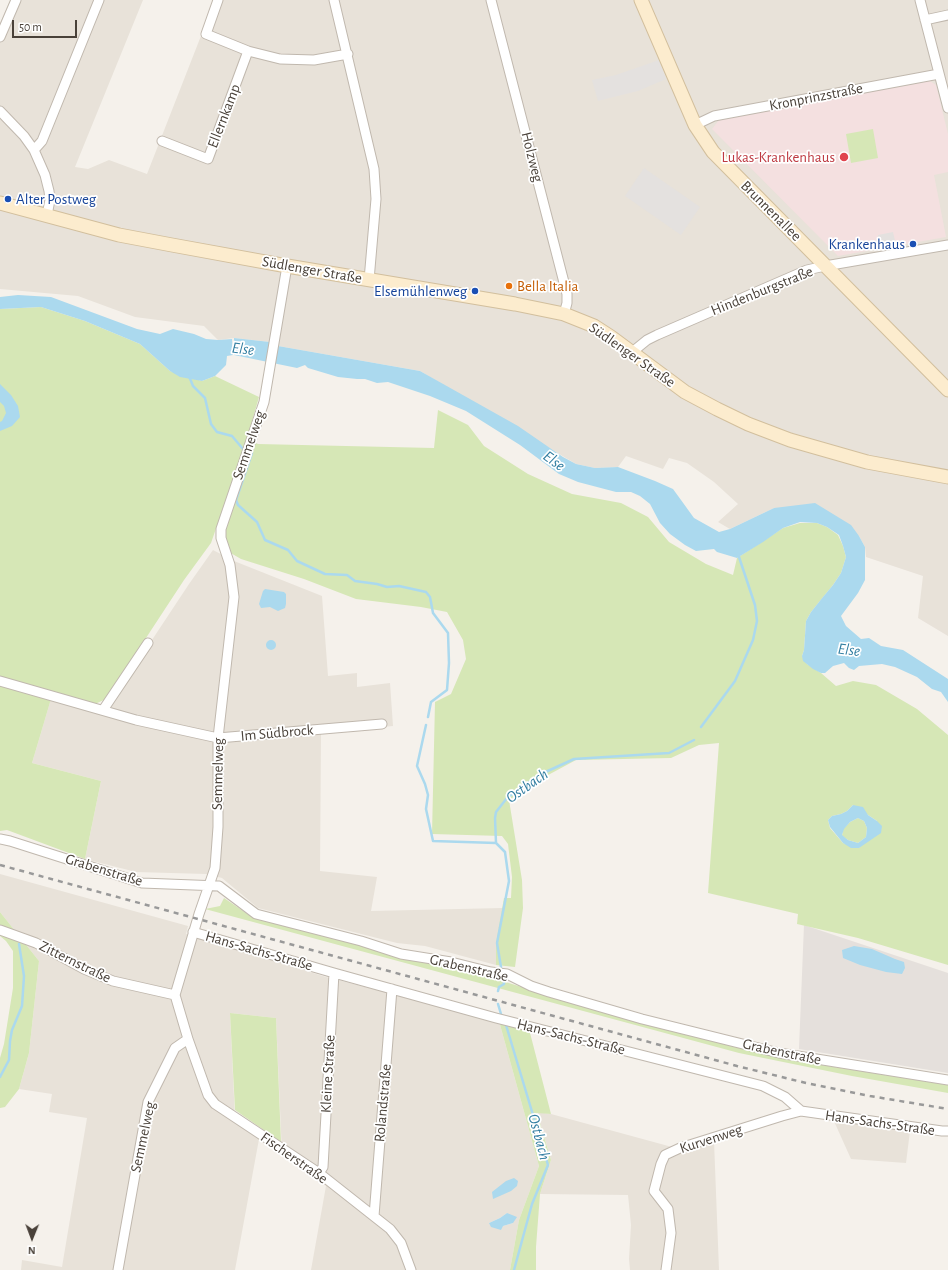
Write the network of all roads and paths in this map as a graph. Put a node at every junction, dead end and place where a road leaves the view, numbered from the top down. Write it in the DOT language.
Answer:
graph roads {
  1 [pos="16,0"];
  2 [pos="99,0"];
  3 [pos="218,0"];
  4 [pos="334,0"];
  5 [pos="491,0"];
  6 [pos="641,0"];
  7 [pos="920,0"];
  8 [pos="948,15"];
  9 [pos="925,20"];
  10 [pos="0,37"];
  11 [pos="248,51"];
  12 [pos="348,54"];
  13 [pos="939,74"];
  14 [pos="948,108"];
  15 [pos="0,111"];
  16 [pos="695,125"];
  17 [pos="162,141"];
  18 [pos="34,150"];
  19 [pos="0,203"];
  20 [pos="47,215"];
  21 [pos="948,245"];
  22 [pos="287,266"];
  23 [pos="825,266"];
  24 [pos="369,280"];
  25 [pos="564,314"];
  26 [pos="632,352"];
  27 [pos="948,390"];
  28 [pos="948,477"];
  29 [pos="148,643"];
  30 [pos="0,681"];
  31 [pos="103,710"];
  32 [pos="382,724"];
  33 [pos="218,738"];
  34 [pos="0,839"];
  35 [pos="209,885"];
  36 [pos="0,930"];
  37 [pos="193,932"];
  38 [pos="334,973"];
  39 [pos="392,989"];
  40 [pos="175,995"];
  41 [pos="188,1039"];
  42 [pos="948,1080"];
  43 [pos="785,1097"];
  44 [pos="801,1112"];
  45 [pos="782,1116"];
  46 [pos="948,1131"];
  47 [pos="318,1174"];
  48 [pos="374,1216"];
  49 [pos="118,1270"];
  50 [pos="411,1270"];
  51 [pos="666,1270"];
  1 -- 10 [label="street"];
  2 -- 18 [label="street"];
  3 -- 11 [label="street"];
  4 -- 12 [label="street"];
  5 -- 25 [label="street, Holzweg"];
  6 -- 16 [label="main road, Brunnenallee"];
  7 -- 9 [label="street"];
  8 -- 9 [label="street"];
  9 -- 13 [label="street"];
  11 -- 12 [label="street"];
  11 -- 17 [label="street, Ellernkamp"];
  12 -- 24 [label="street"];
  13 -- 14 [label="street"];
  13 -- 16 [label="street, Kronprinzstraße"];
  15 -- 18 [label="street"];
  16 -- 23 [label="main road, Brunnenallee"];
  18 -- 20 [label="street"];
  19 -- 20 [label="main road, Südlenger Straße"];
  20 -- 22 [label="main road, Südlenger Straße"];
  21 -- 23 [label="street, Hindenburgstraße"];
  22 -- 24 [label="main road, Südlenger Straße"];
  22 -- 33 [label="street, Semmelweg"];
  23 -- 26 [label="street, Hindenburgstraße"];
  23 -- 27 [label="main road, Brunnenallee"];
  24 -- 25 [label="main road, Südlenger Straße"];
  25 -- 26 [label="main road, Südlenger Straße"];
  26 -- 28 [label="main road, Südlenger Straße"];
  29 -- 31 [label="street"];
  30 -- 31 [label="street, Im Südbrock"];
  31 -- 33 [label="street, Im Südbrock"];
  32 -- 33 [label="street, Im Südbrock"];
  33 -- 35 [label="street, Semmelweg"];
  34 -- 35 [label="street, Grabenstraße"];
  35 -- 37 [label="street, Semmelweg"];
  35 -- 42 [label="street, Grabenstraße"];
  36 -- 40 [label="street, Zitternstraße"];
  37 -- 38 [label="street, Hans-Sachs-Straße"];
  37 -- 40 [label="street, Semmelweg"];
  38 -- 39 [label="street, Hans-Sachs-Straße"];
  38 -- 47 [label="street, Kleine Straße"];
  39 -- 43 [label="street, Hans-Sachs-Straße"];
  39 -- 48 [label="street, Rolandstraße"];
  40 -- 41 [label="street"];
  41 -- 47 [label="street, Fischerstraße"];
  41 -- 49 [label="street, Semmelweg"];
  43 -- 44 [label="street, Hans-Sachs-Straße"];
  43 -- 45 [label="street"];
  44 -- 45 [label="street, Kurvenweg"];
  44 -- 46 [label="street, Hans-Sachs-Straße"];
  45 -- 51 [label="street, Kurvenweg"];
  47 -- 48 [label="street, Fischerstraße"];
  48 -- 50 [label="street, Fischerstraße"];
}
